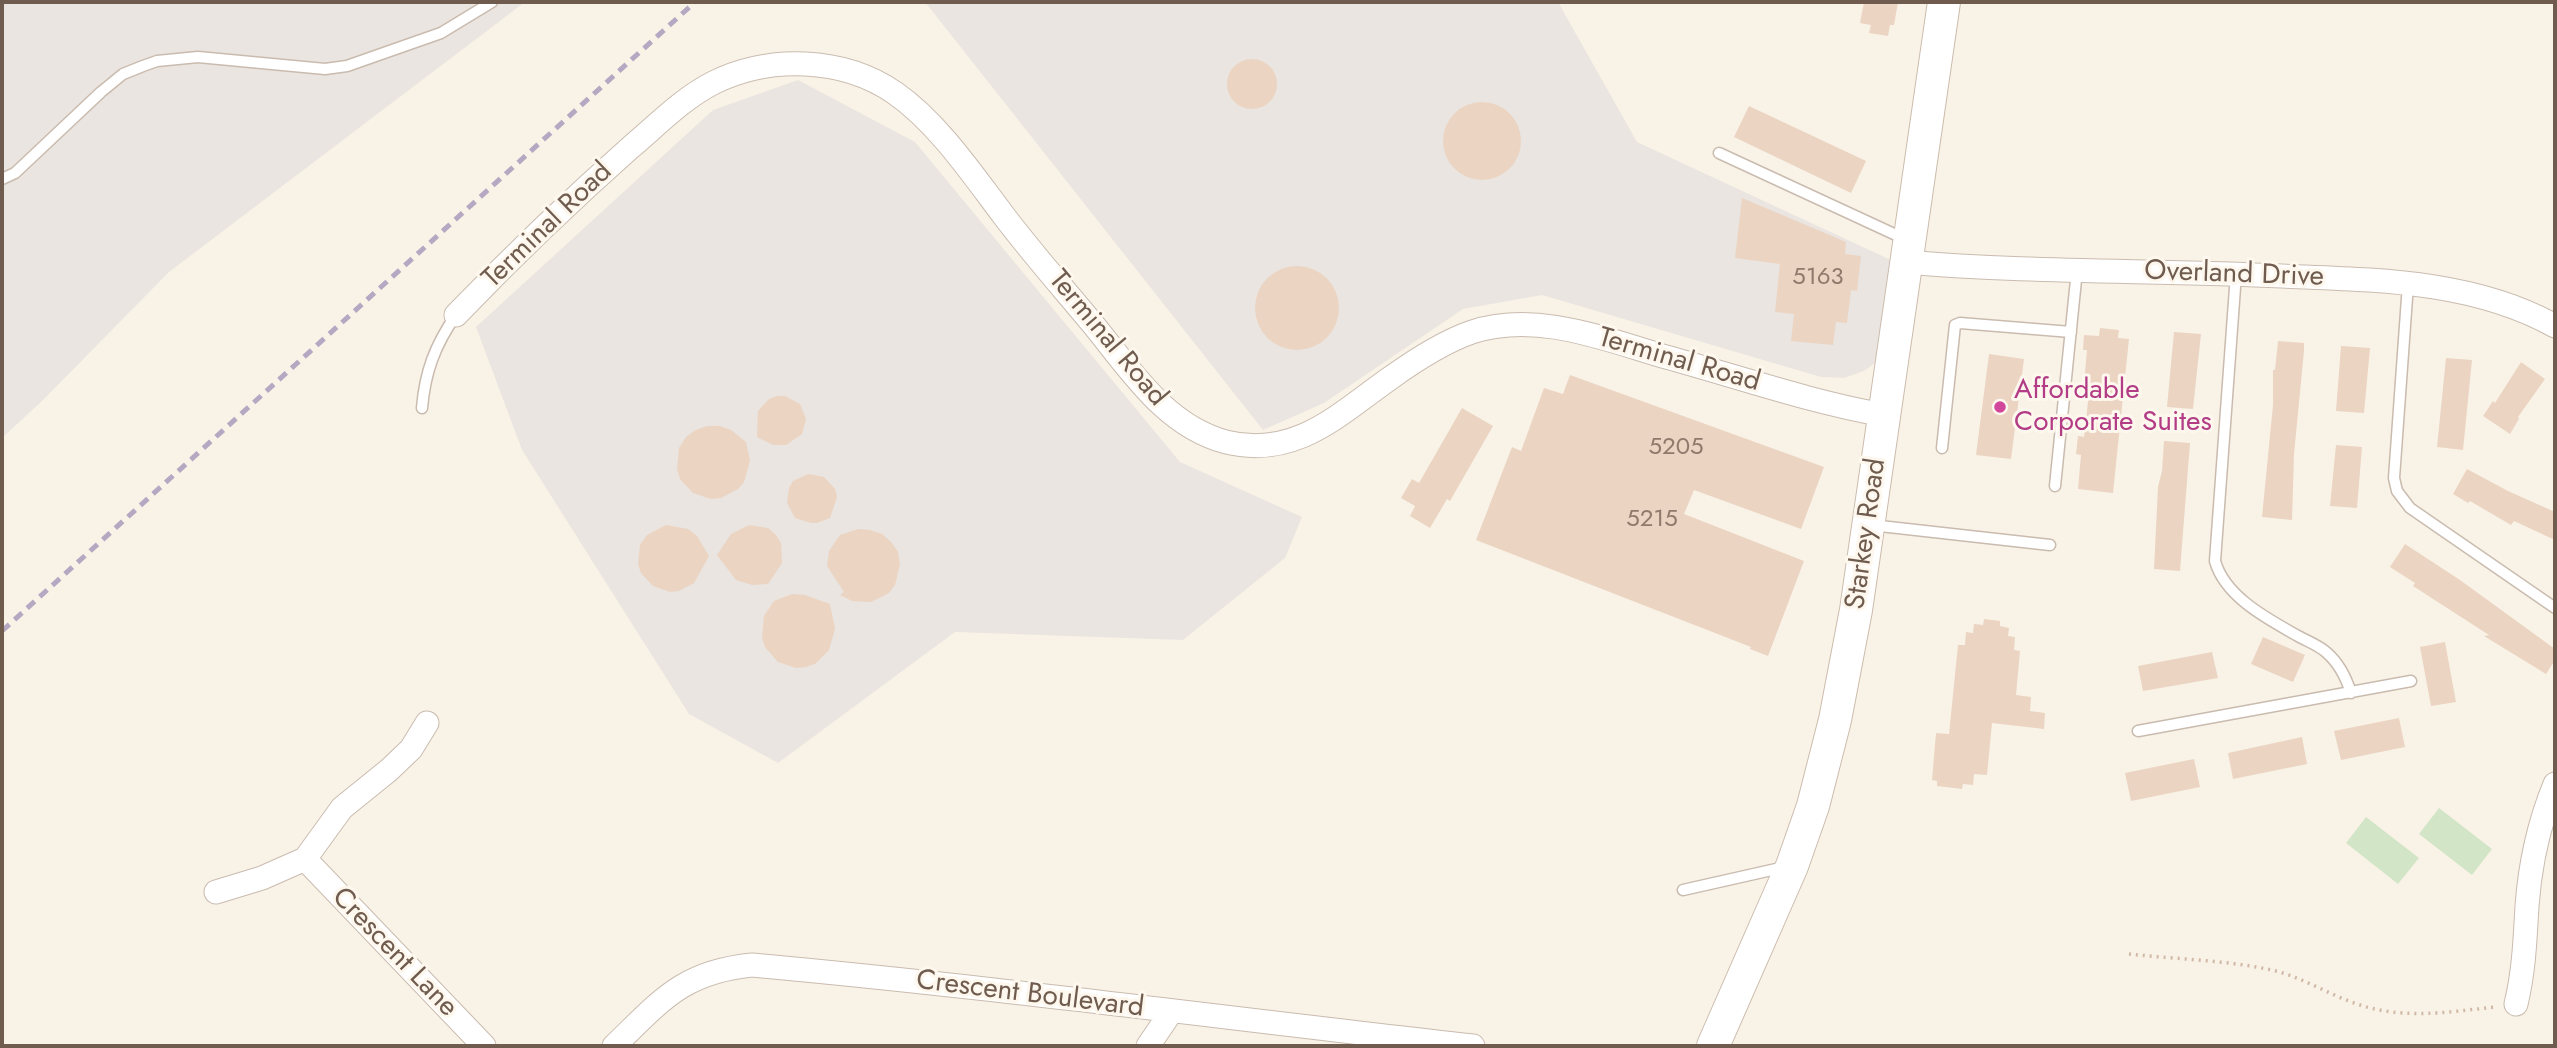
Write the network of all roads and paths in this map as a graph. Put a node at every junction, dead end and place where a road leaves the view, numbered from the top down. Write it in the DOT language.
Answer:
graph roads {
  1 [pos="492,2"];
  2 [pos="1944,2"];
  3 [pos="1719,153"];
  4 [pos="2,179"];
  5 [pos="1908,252"];
  6 [pos="2077,271"];
  7 [pos="2236,274"];
  8 [pos="2408,284"];
  9 [pos="456,315"];
  10 [pos="2555,326"];
  11 [pos="2071,332"];
  12 [pos="422,408"];
  13 [pos="1884,415"];
  14 [pos="1942,448"];
  15 [pos="2055,486"];
  16 [pos="1869,524"];
  17 [pos="2050,545"];
  18 [pos="2555,608"];
  19 [pos="2411,681"];
  20 [pos="2351,693"];
  21 [pos="427,723"];
  22 [pos="2138,731"];
  23 [pos="2555,784"];
  24 [pos="305,859"];
  25 [pos="1792,866"];
  26 [pos="1683,890"];
  27 [pos="216,892"];
  28 [pos="2129,954"];
  29 [pos="2516,1004"];
  30 [pos="1171,1012"];
  31 [pos="484,1046"];
  32 [pos="614,1046"];
  33 [pos="1148,1046"];
  34 [pos="1473,1046"];
  35 [pos="1713,1046"];
  1 -- 4 [label="lane"];
  2 -- 5 [label="main road, Starkey Road"];
  3 -- 5 [label="lane"];
  5 -- 6 [label="street, Overland Drive"];
  5 -- 13 [label="main road, Starkey Road"];
  6 -- 7 [label="street, Overland Drive"];
  6 -- 11 [label="lane"];
  7 -- 8 [label="street, Overland Drive"];
  7 -- 20 [label="lane"];
  8 -- 10 [label="street, Overland Drive"];
  8 -- 18 [label="lane"];
  9 -- 12 [label="lane"];
  9 -- 13 [label="street, Terminal Road"];
  11 -- 14 [label="lane"];
  11 -- 15 [label="lane"];
  13 -- 16 [label="main road, Starkey Road"];
  16 -- 17 [label="lane"];
  16 -- 25 [label="main road, Starkey Road"];
  19 -- 20 [label="lane"];
  20 -- 22 [label="lane"];
  21 -- 24 [label="street"];
  23 -- 29 [label="street"];
  24 -- 27 [label="street"];
  24 -- 31 [label="street, Crescent Lane"];
  25 -- 26 [label="lane"];
  25 -- 35 [label="main road, Starkey Road"];
  28 -- 29 [label="path"];
  30 -- 32 [label="street, Crescent Boulevard"];
  30 -- 33 [label="street"];
  30 -- 34 [label="street, Crescent Boulevard"];
}
